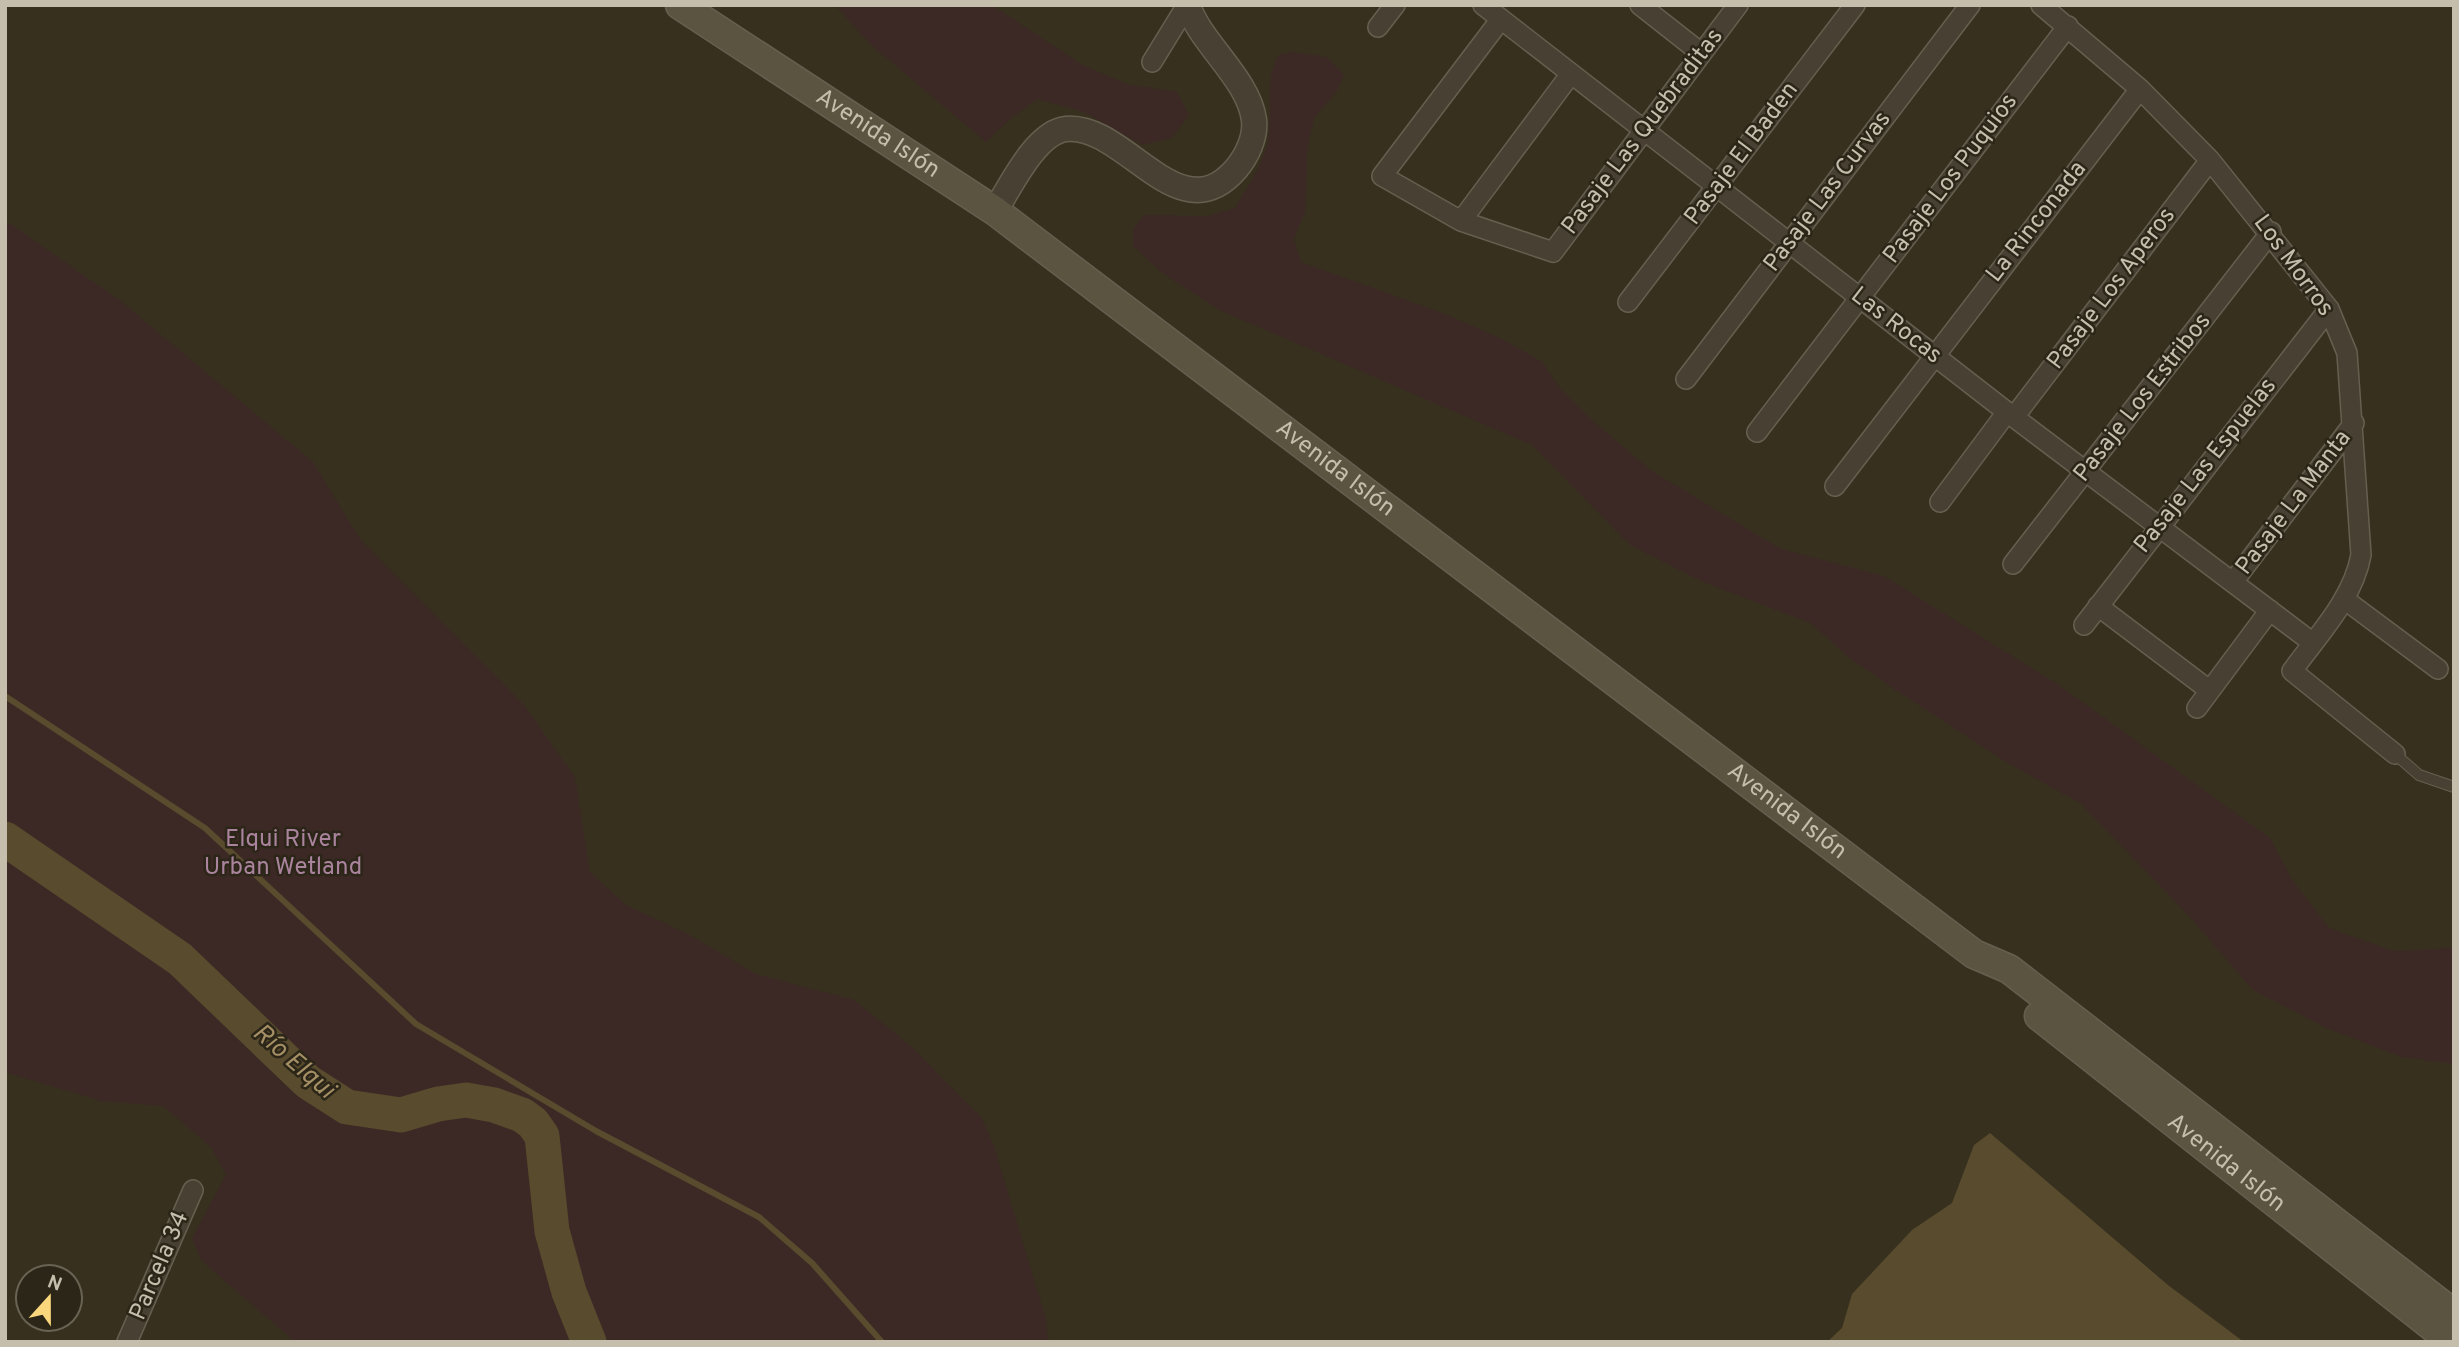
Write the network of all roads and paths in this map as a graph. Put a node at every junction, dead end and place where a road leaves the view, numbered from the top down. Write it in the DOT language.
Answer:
graph roads {
  1 [pos="680,5"];
  2 [pos="1187,5"];
  3 [pos="1395,5"];
  4 [pos="1483,5"];
  5 [pos="1640,5"];
  6 [pos="1738,5"];
  7 [pos="1855,5"];
  8 [pos="1970,5"];
  9 [pos="2041,5"];
  10 [pos="1501,19"];
  11 [pos="2068,26"];
  12 [pos="1378,27"];
  13 [pos="1701,53"];
  14 [pos="1152,62"];
  15 [pos="1570,75"];
  16 [pos="2140,89"];
  17 [pos="1644,131"];
  18 [pos="2210,160"];
  19 [pos="1717,187"];
  20 [pos="995,211"];
  21 [pos="1461,221"];
  22 [pos="2271,232"];
  23 [pos="1789,243"];
  24 [pos="1860,298"];
  25 [pos="1628,302"];
  26 [pos="2329,309"];
  27 [pos="1934,356"];
  28 [pos="1686,379"];
  29 [pos="2011,415"];
  30 [pos="2354,423"];
  31 [pos="1757,432"];
  32 [pos="2087,471"];
  33 [pos="1835,486"];
  34 [pos="1940,502"];
  35 [pos="2160,525"];
  36 [pos="2013,564"];
  37 [pos="2233,582"];
  38 [pos="2344,599"];
  39 [pos="2098,606"];
  40 [pos="2270,610"];
  41 [pos="2084,625"];
  42 [pos="2313,643"];
  43 [pos="2438,669"];
  44 [pos="2209,691"];
  45 [pos="2196,708"];
  46 [pos="2395,754"];
  47 [pos="2454,787"];
  48 [pos="1974,954"];
  49 [pos="192,1190"];
  50 [pos="2454,1314"];
  51 [pos="127,1342"];
  52 [pos="2452,1342"];
  1 -- 20 [label="main road, Avenida Islón"];
  2 -- 14 [label="street"];
  2 -- 20 [label="street"];
  3 -- 12 [label="street"];
  4 -- 10 [label="street, Las Rocas"];
  5 -- 13 [label="street"];
  6 -- 13 [label="street, Pasaje Las Quebraditas"];
  7 -- 19 [label="street, Pasaje El Baden"];
  8 -- 23 [label="street, Pasaje Las Curvas"];
  9 -- 11 [label="street, Los Morros"];
  10 -- 15 [label="street, Las Rocas"];
  10 -- 21 [label="street, Pasaje Las Quebraditas"];
  11 -- 16 [label="street, Los Morros"];
  11 -- 24 [label="street, Pasaje Los Puquios"];
  13 -- 17 [label="street, Pasaje Las Quebraditas"];
  15 -- 17 [label="street, Las Rocas"];
  15 -- 21 [label="street"];
  16 -- 18 [label="street, Los Morros"];
  16 -- 27 [label="street, La Rinconada"];
  17 -- 19 [label="street, Las Rocas"];
  17 -- 21 [label="street, Pasaje Las Quebraditas"];
  18 -- 22 [label="street, Los Morros"];
  18 -- 29 [label="street, Pasaje Los Aperos"];
  19 -- 23 [label="street, Las Rocas"];
  19 -- 25 [label="street, Pasaje El Baden"];
  20 -- 48 [label="main road, Avenida Islón"];
  22 -- 26 [label="street, Los Morros"];
  22 -- 32 [label="street, Pasaje Los Estribos"];
  23 -- 24 [label="street, Las Rocas"];
  23 -- 28 [label="street, Pasaje Las Curvas"];
  24 -- 27 [label="street, Las Rocas"];
  24 -- 31 [label="street, Pasaje Los Puquios"];
  26 -- 30 [label="street, Los Morros"];
  26 -- 35 [label="street, Pasaje Las Espuelas"];
  27 -- 29 [label="street, Las Rocas"];
  27 -- 33 [label="street, La Rinconada"];
  29 -- 32 [label="street, Las Rocas"];
  29 -- 34 [label="street, Pasaje Los Aperos"];
  30 -- 37 [label="street, Pasaje La Manta"];
  30 -- 38 [label="street, Los Morros"];
  32 -- 35 [label="street, Las Rocas"];
  32 -- 36 [label="street, Pasaje Los Estribos"];
  35 -- 37 [label="street, Las Rocas"];
  35 -- 39 [label="street, Pasaje Las Espuelas"];
  37 -- 40 [label="street, Las Rocas"];
  38 -- 42 [label="street, Los Morros"];
  38 -- 43 [label="street"];
  39 -- 41 [label="street, Pasaje Las Espuelas"];
  39 -- 44 [label="street"];
  40 -- 42 [label="street, Las Rocas"];
  40 -- 44 [label="street"];
  42 -- 46 [label="street, Los Morros"];
  44 -- 45 [label="street"];
  46 -- 47 [label="lane"];
  48 -- 50 [label="main road, Avenida Islón"];
  48 -- 52 [label="main road, Avenida Islón"];
  49 -- 51 [label="street, Parcela 34"];
}
